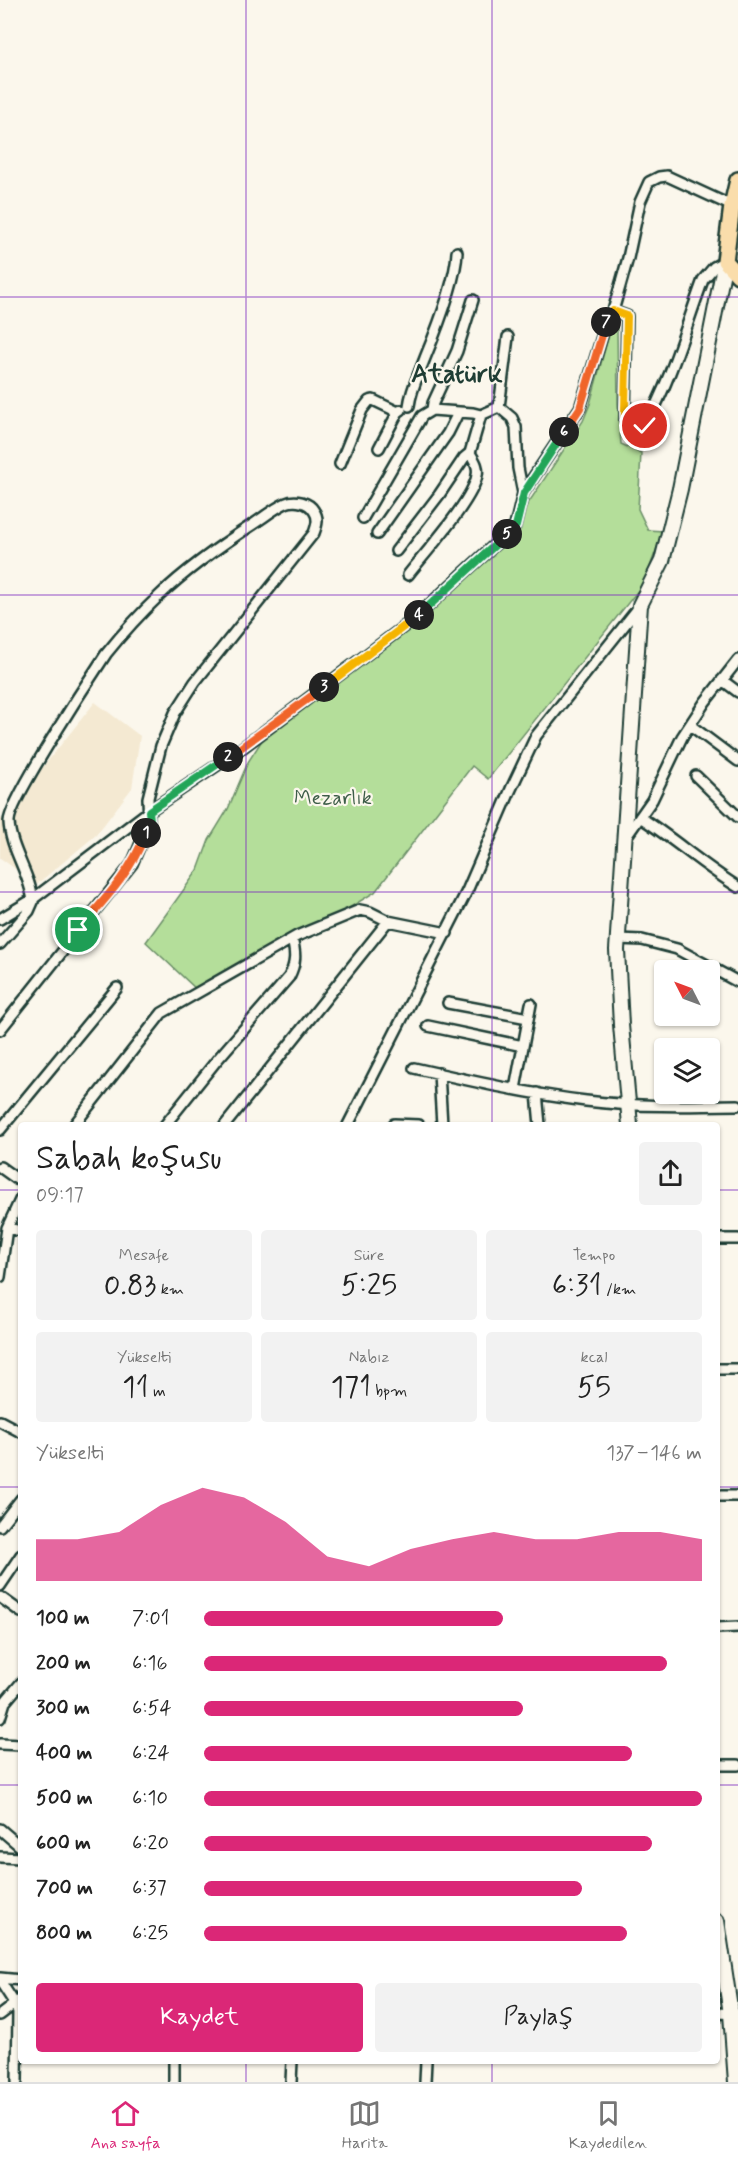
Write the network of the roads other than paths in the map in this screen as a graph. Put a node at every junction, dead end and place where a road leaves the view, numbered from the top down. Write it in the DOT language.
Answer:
graph roads {
  1 [pos="738,180"];
  2 [pos="732,206"];
  3 [pos="738,222"];
  4 [pos="457,252"];
  5 [pos="725,261"];
  6 [pos="738,274"];
  7 [pos="473,300"];
  8 [pos="613,311"];
  9 [pos="508,337"];
  10 [pos="409,406"];
  11 [pos="499,407"];
  12 [pos="432,410"];
  13 [pos="398,412"];
  14 [pos="458,413"];
  15 [pos="481,415"];
  16 [pos="422,416"];
  17 [pos="379,448"];
  18 [pos="470,453"];
  19 [pos="340,464"];
  20 [pos="524,493"];
  21 [pos="363,518"];
  22 [pos="377,534"];
  23 [pos="396,551"];
  24 [pos="408,574"];
  25 [pos="640,605"];
  26 [pos="738,660"];
  27 [pos="722,680"];
  28 [pos="738,692"];
  29 [pos="690,725"];
  30 [pos="738,761"];
  31 [pos="696,776"];
  32 [pos="149,811"];
  33 [pos="640,817"];
  34 [pos="738,818"];
  35 [pos="624,839"];
  36 [pos="738,887"];
  37 [pos="33,899"];
  38 [pos="0,919"];
  39 [pos="388,921"];
  40 [pos="447,933"];
  41 [pos="292,939"];
  42 [pos="618,939"];
  43 [pos="0,944"];
  44 [pos="738,982"];
  45 [pos="117,988"];
  46 [pos="448,1003"];
  47 [pos="531,1004"];
  48 [pos="528,1018"];
  49 [pos="428,1026"];
  50 [pos="0,1030"];
  51 [pos="523,1046"];
  52 [pos="414,1068"];
  53 [pos="439,1074"];
  54 [pos="515,1089"];
  55 [pos="537,1093"];
  56 [pos="628,1104"];
  57 [pos="738,1105"];
  58 [pos="76,1122"];
  59 [pos="167,1122"];
  60 [pos="227,1122"];
  61 [pos="350,1122"];
  62 [pos="442,1122"];
  63 [pos="540,1122"];
  64 [pos="630,1122"];
  65 [pos="0,1130"];
  66 [pos="0,1167"];
  67 [pos="18,1180"];
  68 [pos="18,1204"];
  69 [pos="7,1228"];
  70 [pos="18,1231"];
  71 [pos="720,1239"];
  72 [pos="738,1239"];
  73 [pos="0,1277"];
  74 [pos="720,1369"];
  75 [pos="738,1369"];
  76 [pos="0,1421"];
  77 [pos="18,1430"];
  78 [pos="720,1496"];
  79 [pos="738,1496"];
  80 [pos="18,1503"];
  81 [pos="0,1526"];
  82 [pos="18,1559"];
  83 [pos="0,1586"];
  84 [pos="0,1596"];
  85 [pos="18,1610"];
  86 [pos="738,1627"];
  87 [pos="720,1628"];
  88 [pos="18,1687"];
  89 [pos="0,1718"];
  90 [pos="0,1744"];
  91 [pos="18,1745"];
  92 [pos="720,1765"];
  93 [pos="738,1765"];
  94 [pos="0,1830"];
  95 [pos="18,1845"];
  96 [pos="0,1857"];
  97 [pos="18,1858"];
  98 [pos="720,1945"];
  99 [pos="0,1979"];
  100 [pos="18,1980"];
  101 [pos="18,2001"];
  102 [pos="729,2014"];
  103 [pos="0,2015"];
  104 [pos="18,2064"];
  105 [pos="174,2064"];
  106 [pos="292,2064"];
  107 [pos="426,2064"];
  108 [pos="17,2082"];
  109 [pos="174,2082"];
  110 [pos="291,2082"];
  111 [pos="425,2082"];
  112 [pos="736,2082"];
  1 -- 2 [label="main road"];
  2 -- 5 [label="main road"];
  2 -- 8 [label="street"];
  3 -- 5 [label="main road"];
  4 -- 10 [label="street"];
  5 -- 6 [label="main road"];
  5 -- 8 [label="street"];
  5 -- 25 [label="main road"];
  7 -- 12 [label="street"];
  8 -- 20 [label="street"];
  9 -- 11 [label="street"];
  10 -- 13 [label="street"];
  10 -- 16 [label="street"];
  11 -- 15 [label="street"];
  11 -- 20 [label="street"];
  12 -- 14 [label="street"];
  12 -- 16 [label="street"];
  13 -- 17 [label="street"];
  13 -- 19 [label="street"];
  14 -- 15 [label="street"];
  14 -- 22 [label="street"];
  15 -- 18 [label="street"];
  16 -- 21 [label="street"];
  18 -- 23 [label="street"];
  18 -- 24 [label="street"];
  20 -- 32 [label="street"];
  25 -- 35 [label="main road"];
  25 -- 40 [label="street"];
  26 -- 27 [label="street"];
  27 -- 28 [label="street"];
  27 -- 29 [label="street"];
  29 -- 30 [label="street"];
  29 -- 33 [label="street"];
  31 -- 34 [label="street"];
  32 -- 37 [label="street"];
  32 -- 37 [label="street"];
  32 -- 50 [label="street"];
  33 -- 35 [label="street"];
  33 -- 36 [label="street"];
  35 -- 42 [label="main road"];
  37 -- 38 [label="street"];
  37 -- 43 [label="street"];
  39 -- 40 [label="street"];
  39 -- 41 [label="street"];
  39 -- 60 [label="street"];
  40 -- 61 [label="street"];
  41 -- 58 [label="street"];
  41 -- 59 [label="street"];
  42 -- 44 [label="street"];
  42 -- 56 [label="main road"];
  45 -- 65 [label="street"];
  46 -- 48 [label="street"];
  47 -- 48 [label="street"];
  48 -- 51 [label="street"];
  49 -- 51 [label="street"];
  51 -- 54 [label="street"];
  52 -- 53 [label="street"];
  53 -- 54 [label="street"];
  53 -- 62 [label="street"];
  54 -- 55 [label="street"];
  55 -- 56 [label="street"];
  55 -- 63 [label="street"];
  56 -- 57 [label="street"];
  56 -- 64 [label="main road"];
  66 -- 67 [label="street"];
  68 -- 69 [label="street"];
  69 -- 70 [label="street"];
  69 -- 73 [label="street"];
  71 -- 72 [label="street"];
  74 -- 75 [label="street"];
  76 -- 77 [label="street"];
  78 -- 79 [label="street"];
  80 -- 81 [label="street"];
  82 -- 83 [label="street"];
  84 -- 85 [label="street"];
  86 -- 87 [label="street"];
  88 -- 89 [label="street"];
  90 -- 91 [label="street"];
  92 -- 93 [label="street"];
  94 -- 95 [label="street"];
  96 -- 97 [label="street"];
  98 -- 102 [label="main road"];
  99 -- 100 [label="street"];
  99 -- 101 [label="street"];
  101 -- 103 [label="street"];
  102 -- 112 [label="main road"];
  104 -- 108 [label="street"];
  105 -- 109 [label="street"];
  106 -- 110 [label="street"];
  107 -- 111 [label="street"];
}
